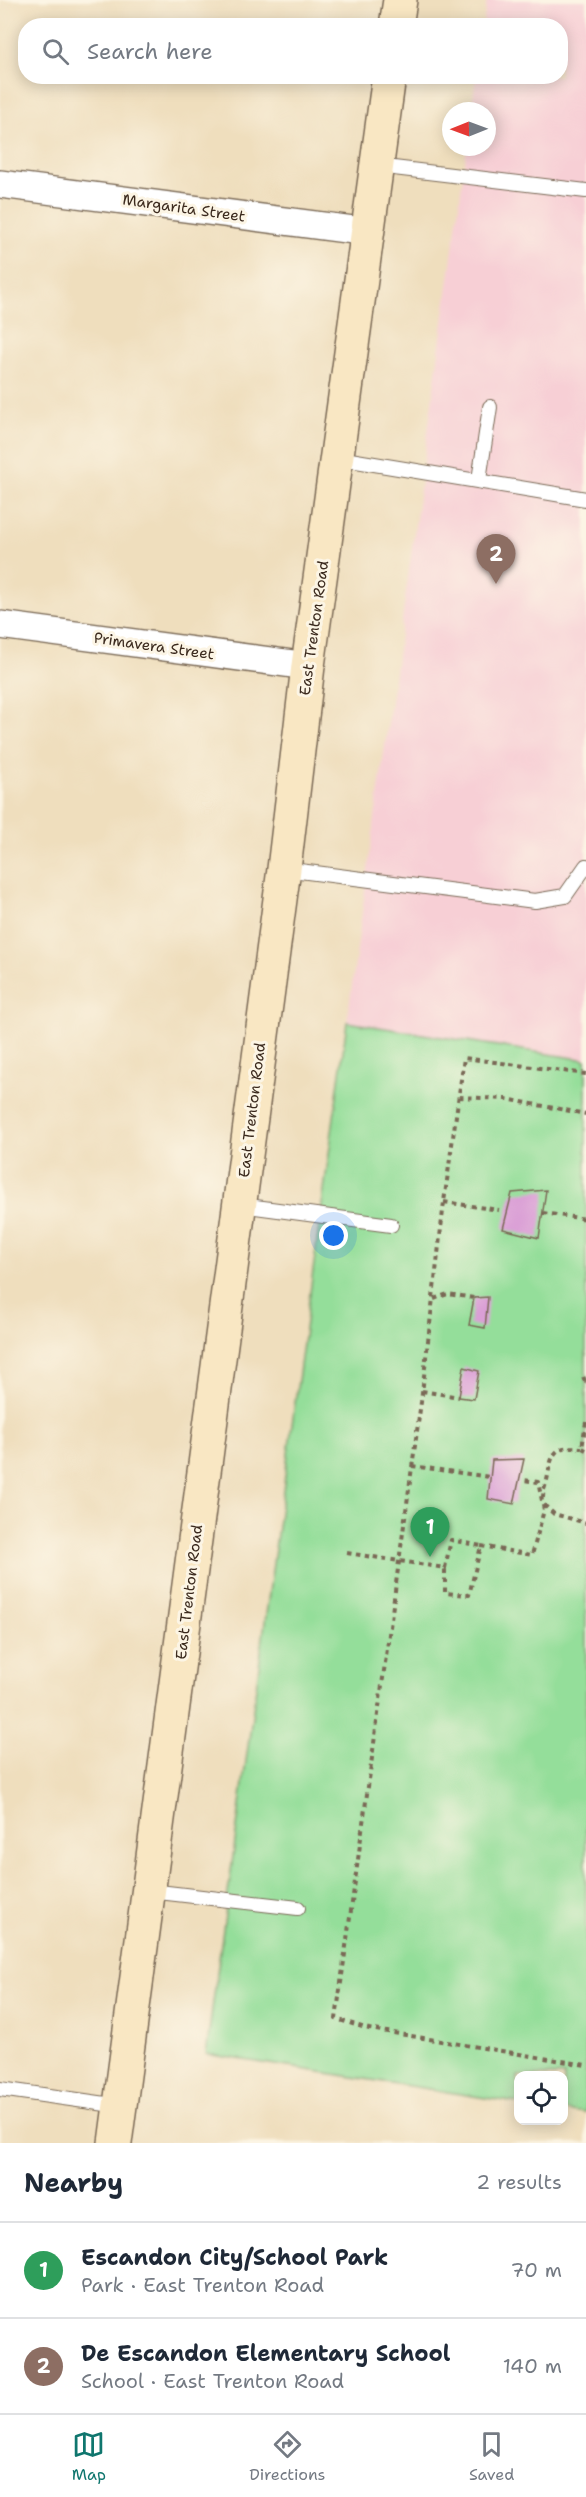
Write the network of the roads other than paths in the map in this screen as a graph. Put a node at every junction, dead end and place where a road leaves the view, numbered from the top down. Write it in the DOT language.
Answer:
graph roads {
  1 [pos="400,0"];
  2 [pos="397,18"];
  3 [pos="388,84"];
  4 [pos="377,166"];
  5 [pos="0,184"];
  6 [pos="586,191"];
  7 [pos="369,232"];
  8 [pos="490,407"];
  9 [pos="338,458"];
  10 [pos="479,480"];
  11 [pos="586,499"];
  12 [pos="0,625"];
  13 [pos="308,666"];
  14 [pos="586,866"];
  15 [pos="284,869"];
  16 [pos="240,1205"];
  17 [pos="391,1225"];
  18 [pos="150,1891"];
  19 [pos="298,1908"];
  20 [pos="0,2089"];
  21 [pos="122,2106"];
  22 [pos="115,2143"];
  1 -- 2 [label="main road"];
  3 -- 4 [label="main road, East Trenton Road"];
  4 -- 6 [label="lane"];
  4 -- 7 [label="main road, East Trenton Road"];
  5 -- 7 [label="street, Margarita Street"];
  7 -- 9 [label="main road, East Trenton Road"];
  8 -- 10 [label="lane"];
  9 -- 10 [label="lane"];
  9 -- 13 [label="main road, East Trenton Road"];
  10 -- 11 [label="lane"];
  12 -- 13 [label="street, Primavera Street"];
  13 -- 15 [label="main road, East Trenton Road"];
  14 -- 15 [label="lane"];
  15 -- 16 [label="main road, East Trenton Road"];
  16 -- 17 [label="lane"];
  16 -- 18 [label="main road, East Trenton Road"];
  18 -- 19 [label="lane"];
  18 -- 21 [label="main road, East Trenton Road"];
  20 -- 21 [label="lane"];
  21 -- 22 [label="main road, East Trenton Road"];
}
